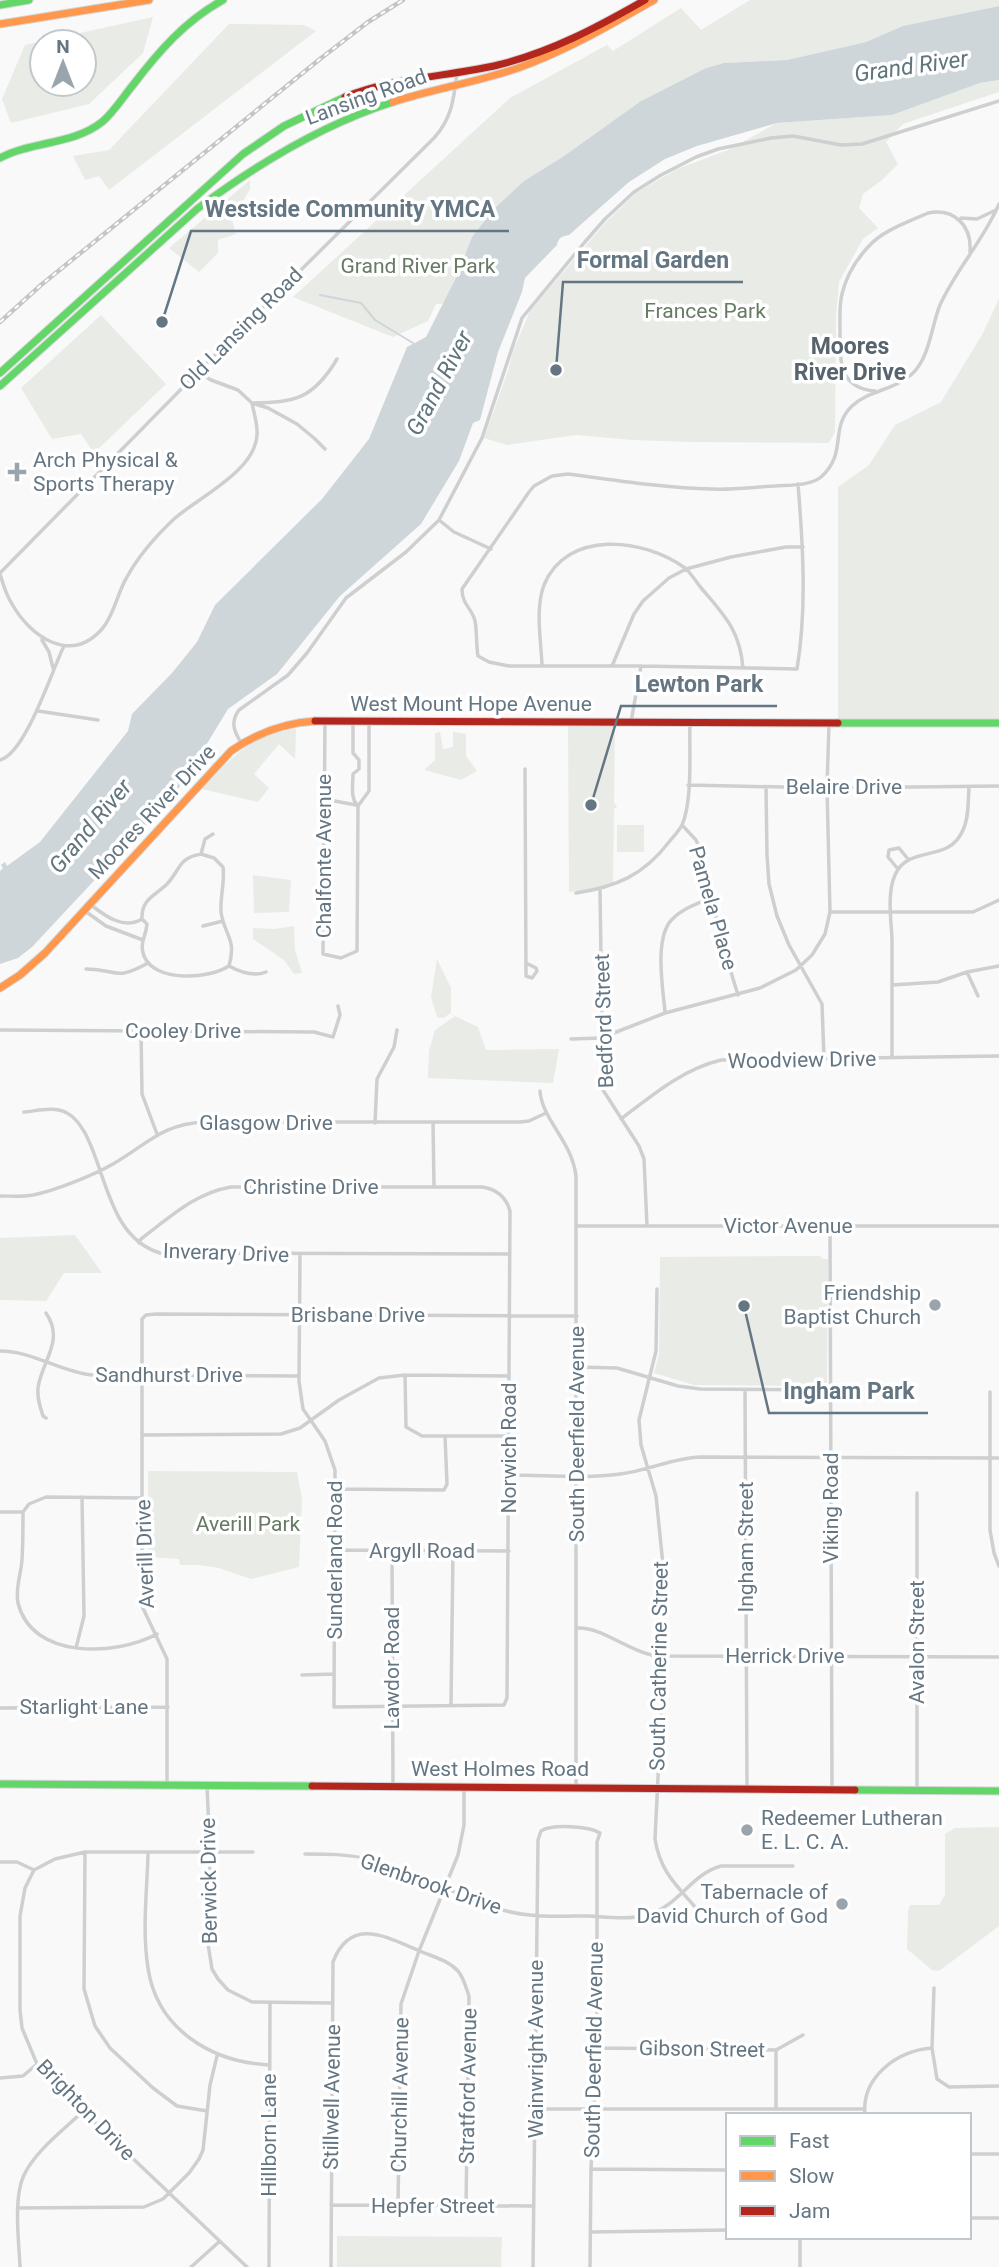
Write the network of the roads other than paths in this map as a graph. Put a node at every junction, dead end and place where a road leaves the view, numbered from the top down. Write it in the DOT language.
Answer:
graph roads {
  1 [pos="29,0"];
  2 [pos="149,0"];
  3 [pos="223,0"];
  4 [pos="645,0"];
  5 [pos="654,0"];
  6 [pos="0,5"];
  7 [pos="0,24"];
  8 [pos="572,43"];
  9 [pos="457,73"];
  10 [pos="456,86"];
  11 [pos="999,101"];
  12 [pos="0,158"];
  13 [pos="998,207"];
  14 [pos="956,216"];
  15 [pos="970,252"];
  16 [pos="337,359"];
  17 [pos="198,372"];
  18 [pos="0,373"];
  19 [pos="0,386"];
  20 [pos="877,391"];
  21 [pos="252,403"];
  22 [pos="325,449"];
  23 [pos="799,484"];
  24 [pos="439,520"];
  25 [pos="803,547"];
  26 [pos="491,549"];
  27 [pos="686,569"];
  28 [pos="0,574"];
  29 [pos="41,638"];
  30 [pos="64,646"];
  31 [pos="542,665"];
  32 [pos="612,666"];
  33 [pos="641,666"];
  34 [pos="743,668"];
  35 [pos="53,670"];
  36 [pos="37,711"];
  37 [pos="98,720"];
  38 [pos="325,721"];
  39 [pos="353,721"];
  40 [pos="369,721"];
  41 [pos="631,722"];
  42 [pos="690,722"];
  43 [pos="829,723"];
  44 [pos="999,723"];
  45 [pos="242,744"];
  46 [pos="0,760"];
  47 [pos="526,769"];
  48 [pos="688,785"];
  49 [pos="999,786"];
  50 [pos="766,787"];
  51 [pos="827,788"];
  52 [pos="969,788"];
  53 [pos="324,799"];
  54 [pos="358,806"];
  55 [pos="681,825"];
  56 [pos="213,834"];
  57 [pos="201,854"];
  58 [pos="908,859"];
  59 [pos="898,869"];
  60 [pos="600,890"];
  61 [pos="576,893"];
  62 [pos="712,897"];
  63 [pos="999,900"];
  64 [pos="91,905"];
  65 [pos="85,911"];
  66 [pos="830,912"];
  67 [pos="891,912"];
  68 [pos="142,919"];
  69 [pos="223,921"];
  70 [pos="203,926"];
  71 [pos="143,940"];
  72 [pos="148,963"];
  73 [pos="526,964"];
  74 [pos="229,966"];
  75 [pos="800,966"];
  76 [pos="999,966"];
  77 [pos="86,970"];
  78 [pos="266,972"];
  79 [pos="967,972"];
  80 [pos="892,985"];
  81 [pos="0,988"];
  82 [pos="738,995"];
  83 [pos="978,996"];
  84 [pos="338,1006"];
  85 [pos="665,1013"];
  86 [pos="0,1030"];
  87 [pos="397,1030"];
  88 [pos="141,1031"];
  89 [pos="601,1038"];
  90 [pos="571,1039"];
  91 [pos="999,1056"];
  92 [pos="892,1058"];
  93 [pos="824,1059"];
  94 [pos="540,1091"];
  95 [pos="24,1112"];
  96 [pos="546,1113"];
  97 [pos="621,1119"];
  98 [pos="433,1122"];
  99 [pos="375,1123"];
  100 [pos="157,1134"];
  101 [pos="100,1170"];
  102 [pos="433,1187"];
  103 [pos="500,1194"];
  104 [pos="0,1196"];
  105 [pos="577,1226"];
  106 [pos="646,1226"];
  107 [pos="830,1226"];
  108 [pos="999,1226"];
  109 [pos="139,1243"];
  110 [pos="510,1254"];
  111 [pos="299,1255"];
  112 [pos="657,1289"];
  113 [pos="46,1313"];
  114 [pos="510,1314"];
  115 [pos="299,1315"];
  116 [pos="577,1316"];
  117 [pos="142,1319"];
  118 [pos="0,1351"];
  119 [pos="47,1361"];
  120 [pos="577,1367"];
  121 [pos="405,1375"];
  122 [pos="143,1376"];
  123 [pos="299,1376"];
  124 [pos="509,1376"];
  125 [pos="649,1377"];
  126 [pos="745,1390"];
  127 [pos="831,1390"];
  128 [pos="990,1392"];
  129 [pos="46,1418"];
  130 [pos="312,1420"];
  131 [pos="142,1435"];
  132 [pos="445,1436"];
  133 [pos="510,1436"];
  134 [pos="746,1457"];
  135 [pos="831,1457"];
  136 [pos="991,1458"];
  137 [pos="999,1458"];
  138 [pos="648,1469"];
  139 [pos="509,1475"];
  140 [pos="576,1476"];
  141 [pos="335,1489"];
  142 [pos="916,1493"];
  143 [pos="82,1497"];
  144 [pos="142,1498"];
  145 [pos="0,1512"];
  146 [pos="23,1512"];
  147 [pos="335,1550"];
  148 [pos="392,1550"];
  149 [pos="453,1551"];
  150 [pos="509,1551"];
  151 [pos="999,1566"];
  152 [pos="576,1628"];
  153 [pos="157,1634"];
  154 [pos="76,1648"];
  155 [pos="664,1656"];
  156 [pos="746,1657"];
  157 [pos="831,1657"];
  158 [pos="917,1657"];
  159 [pos="999,1657"];
  160 [pos="334,1674"];
  161 [pos="302,1675"];
  162 [pos="393,1705"];
  163 [pos="451,1705"];
  164 [pos="168,1707"];
  165 [pos="0,1708"];
  166 [pos="0,1784"];
  167 [pos="167,1784"];
  168 [pos="207,1784"];
  169 [pos="393,1785"];
  170 [pos="464,1786"];
  171 [pos="576,1786"];
  172 [pos="656,1788"];
  173 [pos="747,1789"];
  174 [pos="832,1790"];
  175 [pos="917,1790"];
  176 [pos="999,1791"];
  177 [pos="541,1831"];
  178 [pos="85,1852"];
  179 [pos="253,1852"];
  180 [pos="210,1853"];
  181 [pos="148,1854"];
  182 [pos="305,1854"];
  183 [pos="0,1862"];
  184 [pos="793,1866"];
  185 [pos="34,1870"];
  186 [pos="446,1888"];
  187 [pos="682,1892"];
  188 [pos="696,1908"];
  189 [pos="537,1915"];
  190 [pos="596,1916"];
  191 [pos="356,1936"];
  192 [pos="419,1951"];
  193 [pos="934,1988"];
  194 [pos="270,2003"];
  195 [pos="333,2003"];
  196 [pos="803,2035"];
  197 [pos="597,2048"];
  198 [pos="932,2048"];
  199 [pos="776,2050"];
  200 [pos="217,2056"];
  201 [pos="37,2064"];
  202 [pos="269,2065"];
  203 [pos="0,2078"];
  204 [pos="999,2086"];
  205 [pos="536,2109"];
  206 [pos="593,2109"];
  207 [pos="776,2109"];
  208 [pos="83,2111"];
  209 [pos="207,2111"];
  210 [pos="801,2112"];
  211 [pos="864,2112"];
  212 [pos="971,2154"];
  213 [pos="999,2154"];
  214 [pos="591,2169"];
  215 [pos="726,2170"];
  216 [pos="169,2193"];
  217 [pos="331,2205"];
  218 [pos="398,2206"];
  219 [pos="466,2206"];
  220 [pos="534,2206"];
  221 [pos="19,2208"];
  222 [pos="971,2218"];
  223 [pos="999,2218"];
  224 [pos="726,2230"];
  225 [pos="590,2232"];
  226 [pos="800,2239"];
  227 [pos="220,2241"];
  228 [pos="20,2267"];
  229 [pos="191,2267"];
  230 [pos="247,2267"];
  231 [pos="269,2267"];
  232 [pos="331,2267"];
  233 [pos="534,2267"];
  234 [pos="590,2267"];
  235 [pos="800,2267"];
  1 -- 6 [label="main road"];
  2 -- 7 [label="main road"];
  3 -- 12 [label="main road"];
  4 -- 8 [label="main road"];
  5 -- 8 [label="main road"];
  8 -- 9 [label="main road, Lansing Road"];
  8 -- 10 [label="main road, Lansing Road"];
  9 -- 10 [label="street, Old Lansing Road"];
  9 -- 18 [label="main road, Lansing Road"];
  10 -- 17 [label="street, Old Lansing Road"];
  10 -- 19 [label="main road, Lansing Road"];
  11 -- 24 [label="street, Moores River Drive"];
  13 -- 14 [label="street"];
  13 -- 15 [label="street"];
  14 -- 15 [label="street"];
  14 -- 20 [label="street"];
  15 -- 20 [label="street"];
  16 -- 21 [label="street"];
  17 -- 21 [label="street"];
  17 -- 28 [label="street, Old Lansing Road"];
  20 -- 23 [label="street"];
  21 -- 22 [label="street"];
  21 -- 30 [label="street"];
  23 -- 25 [label="street"];
  23 -- 26 [label="street"];
  24 -- 26 [label="street"];
  24 -- 45 [label="street, Moores River Drive"];
  25 -- 27 [label="street"];
  25 -- 34 [label="street"];
  26 -- 31 [label="street"];
  27 -- 31 [label="street"];
  27 -- 32 [label="street"];
  27 -- 34 [label="street"];
  28 -- 29 [label="street"];
  29 -- 30 [label="street"];
  29 -- 35 [label="street"];
  30 -- 35 [label="street"];
  31 -- 32 [label="street"];
  32 -- 33 [label="street"];
  33 -- 34 [label="street"];
  33 -- 41 [label="street"];
  35 -- 36 [label="street"];
  36 -- 37 [label="street"];
  36 -- 46 [label="street"];
  38 -- 39 [label="main road, West Mount Hope Avenue"];
  38 -- 45 [label="main road, West Mount Hope Avenue"];
  38 -- 53 [label="street, Chalfonte Avenue"];
  39 -- 40 [label="main road, West Mount Hope Avenue"];
  39 -- 54 [label="street"];
  40 -- 41 [label="main road, West Mount Hope Avenue"];
  40 -- 54 [label="street"];
  41 -- 42 [label="main road, West Mount Hope Avenue"];
  42 -- 43 [label="main road, West Mount Hope Avenue"];
  42 -- 48 [label="street"];
  43 -- 44 [label="main road, West Mount Hope Avenue"];
  43 -- 51 [label="street"];
  45 -- 64 [label="main road, Moores River Drive"];
  47 -- 73 [label="street"];
  48 -- 50 [label="street, Belaire Drive"];
  48 -- 55 [label="street"];
  49 -- 52 [label="street, Belaire Drive"];
  50 -- 51 [label="street, Belaire Drive"];
  50 -- 75 [label="street"];
  51 -- 52 [label="street, Belaire Drive"];
  51 -- 66 [label="street"];
  52 -- 58 [label="street"];
  53 -- 54 [label="street"];
  53 -- 54 [label="street, Chalfonte Avenue"];
  55 -- 60 [label="street"];
  55 -- 62 [label="street, Pamela Place"];
  56 -- 57 [label="street"];
  57 -- 68 [label="street"];
  57 -- 69 [label="street"];
  58 -- 59 [label="street"];
  58 -- 59 [label="street"];
  59 -- 67 [label="street"];
  60 -- 61 [label="street"];
  60 -- 89 [label="street, Bedford Street"];
  62 -- 82 [label="street, Pamela Place"];
  62 -- 85 [label="street"];
  63 -- 67 [label="street"];
  64 -- 65 [label="main road, Moores River Drive"];
  64 -- 68 [label="street"];
  65 -- 71 [label="street"];
  65 -- 81 [label="main road, Moores River Drive"];
  66 -- 67 [label="street"];
  66 -- 75 [label="street"];
  67 -- 80 [label="street"];
  68 -- 71 [label="street"];
  69 -- 70 [label="street"];
  69 -- 74 [label="street"];
  71 -- 72 [label="street"];
  72 -- 74 [label="street"];
  72 -- 77 [label="street"];
  74 -- 78 [label="street"];
  75 -- 82 [label="street"];
  75 -- 93 [label="street"];
  76 -- 79 [label="street"];
  79 -- 80 [label="street"];
  79 -- 83 [label="street"];
  80 -- 92 [label="street"];
  82 -- 85 [label="street"];
  84 -- 88 [label="street, Cooley Drive"];
  85 -- 89 [label="street"];
  86 -- 88 [label="street, Cooley Drive"];
  87 -- 99 [label="street"];
  88 -- 100 [label="street"];
  89 -- 90 [label="street"];
  89 -- 97 [label="street, Bedford Street"];
  91 -- 92 [label="street, Woodview Drive"];
  92 -- 93 [label="street, Woodview Drive"];
  93 -- 97 [label="street, Woodview Drive"];
  94 -- 96 [label="street, South Deerfield Avenue"];
  95 -- 101 [label="street, Inverary Drive"];
  96 -- 98 [label="street, Glasgow Drive"];
  96 -- 105 [label="street, South Deerfield Avenue"];
  97 -- 106 [label="street, Bedford Street"];
  98 -- 99 [label="street, Glasgow Drive"];
  98 -- 102 [label="street"];
  99 -- 100 [label="street, Glasgow Drive"];
  100 -- 101 [label="street, Glasgow Drive"];
  101 -- 104 [label="street, Glasgow Drive"];
  101 -- 109 [label="street, Inverary Drive"];
  102 -- 103 [label="street, Christine Drive"];
  102 -- 109 [label="street, Christine Drive"];
  103 -- 110 [label="street, Norwich Road"];
  105 -- 106 [label="street, Victor Avenue"];
  105 -- 116 [label="street, South Deerfield Avenue"];
  106 -- 107 [label="street, Victor Avenue"];
  107 -- 108 [label="street, Victor Avenue"];
  107 -- 127 [label="street, Viking Road"];
  109 -- 111 [label="street, Inverary Drive"];
  110 -- 111 [label="street, Inverary Drive"];
  110 -- 114 [label="street, Norwich Road"];
  111 -- 115 [label="street, Sunderland Road"];
  112 -- 125 [label="street, South Catherine Street"];
  113 -- 119 [label="street"];
  114 -- 115 [label="street, Brisbane Drive"];
  114 -- 116 [label="street, Brisbane Drive"];
  114 -- 124 [label="street, Norwich Road"];
  115 -- 117 [label="street, Brisbane Drive"];
  115 -- 123 [label="street, Sunderland Road"];
  116 -- 120 [label="street, South Deerfield Avenue"];
  117 -- 122 [label="street, Averill Drive"];
  118 -- 119 [label="street, Sandhurst Drive"];
  119 -- 122 [label="street, Sandhurst Drive"];
  119 -- 129 [label="street"];
  120 -- 125 [label="street"];
  120 -- 140 [label="street, South Deerfield Avenue"];
  121 -- 124 [label="street"];
  121 -- 130 [label="street"];
  121 -- 132 [label="street"];
  122 -- 123 [label="street, Sandhurst Drive"];
  122 -- 131 [label="street, Averill Drive"];
  123 -- 130 [label="street, Sunderland Road"];
  124 -- 133 [label="street, Norwich Road"];
  125 -- 126 [label="street"];
  125 -- 138 [label="street, South Catherine Street"];
  126 -- 127 [label="street"];
  126 -- 134 [label="street, Ingham Street"];
  127 -- 135 [label="street, Viking Road"];
  128 -- 136 [label="street"];
  130 -- 131 [label="street"];
  130 -- 141 [label="street, Sunderland Road"];
  131 -- 144 [label="street, Averill Drive"];
  132 -- 133 [label="street"];
  132 -- 141 [label="street"];
  133 -- 139 [label="street, Norwich Road"];
  134 -- 135 [label="street"];
  134 -- 138 [label="street"];
  134 -- 156 [label="street, Ingham Street"];
  135 -- 136 [label="street"];
  135 -- 157 [label="street, Viking Road"];
  136 -- 137 [label="street"];
  136 -- 151 [label="street"];
  138 -- 140 [label="street"];
  138 -- 155 [label="street, South Catherine Street"];
  139 -- 140 [label="street"];
  139 -- 150 [label="street, Norwich Road"];
  140 -- 152 [label="street, South Deerfield Avenue"];
  141 -- 147 [label="street, Sunderland Road"];
  142 -- 158 [label="street, Avalon Street"];
  143 -- 144 [label="street"];
  143 -- 146 [label="street"];
  143 -- 154 [label="street"];
  144 -- 153 [label="street, Averill Drive"];
  145 -- 146 [label="street"];
  146 -- 154 [label="street"];
  147 -- 148 [label="street, Argyll Road"];
  147 -- 160 [label="street, Sunderland Road"];
  148 -- 149 [label="street, Argyll Road"];
  148 -- 162 [label="street, Lawdor Road"];
  149 -- 150 [label="street, Argyll Road"];
  149 -- 163 [label="street"];
  150 -- 163 [label="street, Norwich Road"];
  152 -- 155 [label="street, Herrick Drive"];
  152 -- 171 [label="street, South Deerfield Avenue"];
  153 -- 154 [label="street"];
  153 -- 164 [label="street, Averill Drive"];
  155 -- 156 [label="street, Herrick Drive"];
  155 -- 172 [label="street, South Catherine Street"];
  156 -- 157 [label="street, Herrick Drive"];
  156 -- 173 [label="street, Ingham Street"];
  157 -- 158 [label="street, Herrick Drive"];
  157 -- 174 [label="street, Viking Road"];
  158 -- 159 [label="street, Herrick Drive"];
  158 -- 175 [label="street, Avalon Street"];
  160 -- 161 [label="street"];
  160 -- 162 [label="street, Sunderland Road"];
  162 -- 163 [label="street"];
  162 -- 169 [label="street, Lawdor Road"];
  164 -- 165 [label="street, Starlight Lane"];
  164 -- 167 [label="street, Averill Drive"];
  166 -- 167 [label="main road, West Holmes Road"];
  167 -- 168 [label="main road, West Holmes Road"];
  168 -- 169 [label="main road, West Holmes Road"];
  168 -- 180 [label="street, Berwick Drive"];
  169 -- 170 [label="main road, West Holmes Road"];
  170 -- 171 [label="main road, West Holmes Road"];
  170 -- 186 [label="street, Churchill Avenue"];
  171 -- 172 [label="main road, West Holmes Road"];
  172 -- 173 [label="main road, West Holmes Road"];
  172 -- 187 [label="street, South Catherine Street"];
  173 -- 174 [label="main road, West Holmes Road"];
  174 -- 175 [label="main road, West Holmes Road"];
  175 -- 176 [label="main road, West Holmes Road"];
  177 -- 189 [label="street, Wainwright Avenue"];
  177 -- 190 [label="street, South Deerfield Avenue"];
  178 -- 181 [label="street"];
  178 -- 185 [label="street"];
  178 -- 209 [label="street"];
  179 -- 180 [label="street"];
  180 -- 181 [label="street"];
  180 -- 194 [label="street, Berwick Drive"];
  181 -- 200 [label="street"];
  182 -- 186 [label="street, Glenbrook Drive"];
  183 -- 185 [label="street"];
  184 -- 187 [label="street, Glenbrook Drive"];
  185 -- 201 [label="street, Brighton Drive"];
  186 -- 189 [label="street, Glenbrook Drive"];
  186 -- 192 [label="street, Churchill Avenue"];
  187 -- 188 [label="street, South Catherine Street"];
  187 -- 190 [label="street, Glenbrook Drive"];
  189 -- 190 [label="street, Glenbrook Drive"];
  189 -- 205 [label="street, Wainwright Avenue"];
  190 -- 197 [label="street, South Deerfield Avenue"];
  191 -- 192 [label="street, Stratford Avenue"];
  191 -- 195 [label="street, Stillwell Avenue"];
  192 -- 218 [label="street, Churchill Avenue"];
  192 -- 219 [label="street, Stratford Avenue"];
  193 -- 198 [label="street"];
  194 -- 195 [label="street, Berwick Drive"];
  194 -- 202 [label="street, Hillborn Lane"];
  195 -- 217 [label="street, Stillwell Avenue"];
  196 -- 199 [label="street, Gibson Street"];
  197 -- 199 [label="street, Gibson Street"];
  197 -- 206 [label="street, South Deerfield Avenue"];
  198 -- 204 [label="street"];
  198 -- 211 [label="street"];
  199 -- 207 [label="street"];
  200 -- 202 [label="street"];
  200 -- 209 [label="street"];
  201 -- 203 [label="street"];
  201 -- 208 [label="street, Brighton Drive"];
  202 -- 231 [label="street, Hillborn Lane"];
  205 -- 206 [label="street"];
  205 -- 220 [label="street, Wainwright Avenue"];
  206 -- 207 [label="street"];
  206 -- 214 [label="street, South Deerfield Avenue"];
  207 -- 210 [label="street"];
  208 -- 216 [label="street, Brighton Drive"];
  208 -- 221 [label="street"];
  209 -- 216 [label="street"];
  210 -- 211 [label="street"];
  212 -- 213 [label="street"];
  214 -- 215 [label="street"];
  214 -- 225 [label="street, South Deerfield Avenue"];
  216 -- 221 [label="street"];
  216 -- 227 [label="street, Brighton Drive"];
  217 -- 218 [label="street, Hepfer Street"];
  217 -- 232 [label="street, Stillwell Avenue"];
  218 -- 219 [label="street, Hepfer Street"];
  219 -- 220 [label="street, Hepfer Street"];
  220 -- 233 [label="street, Wainwright Avenue"];
  221 -- 228 [label="street"];
  222 -- 223 [label="street"];
  224 -- 225 [label="street"];
  225 -- 234 [label="street, South Deerfield Avenue"];
  226 -- 235 [label="street"];
  227 -- 229 [label="street"];
  227 -- 230 [label="street, Brighton Drive"];
}
